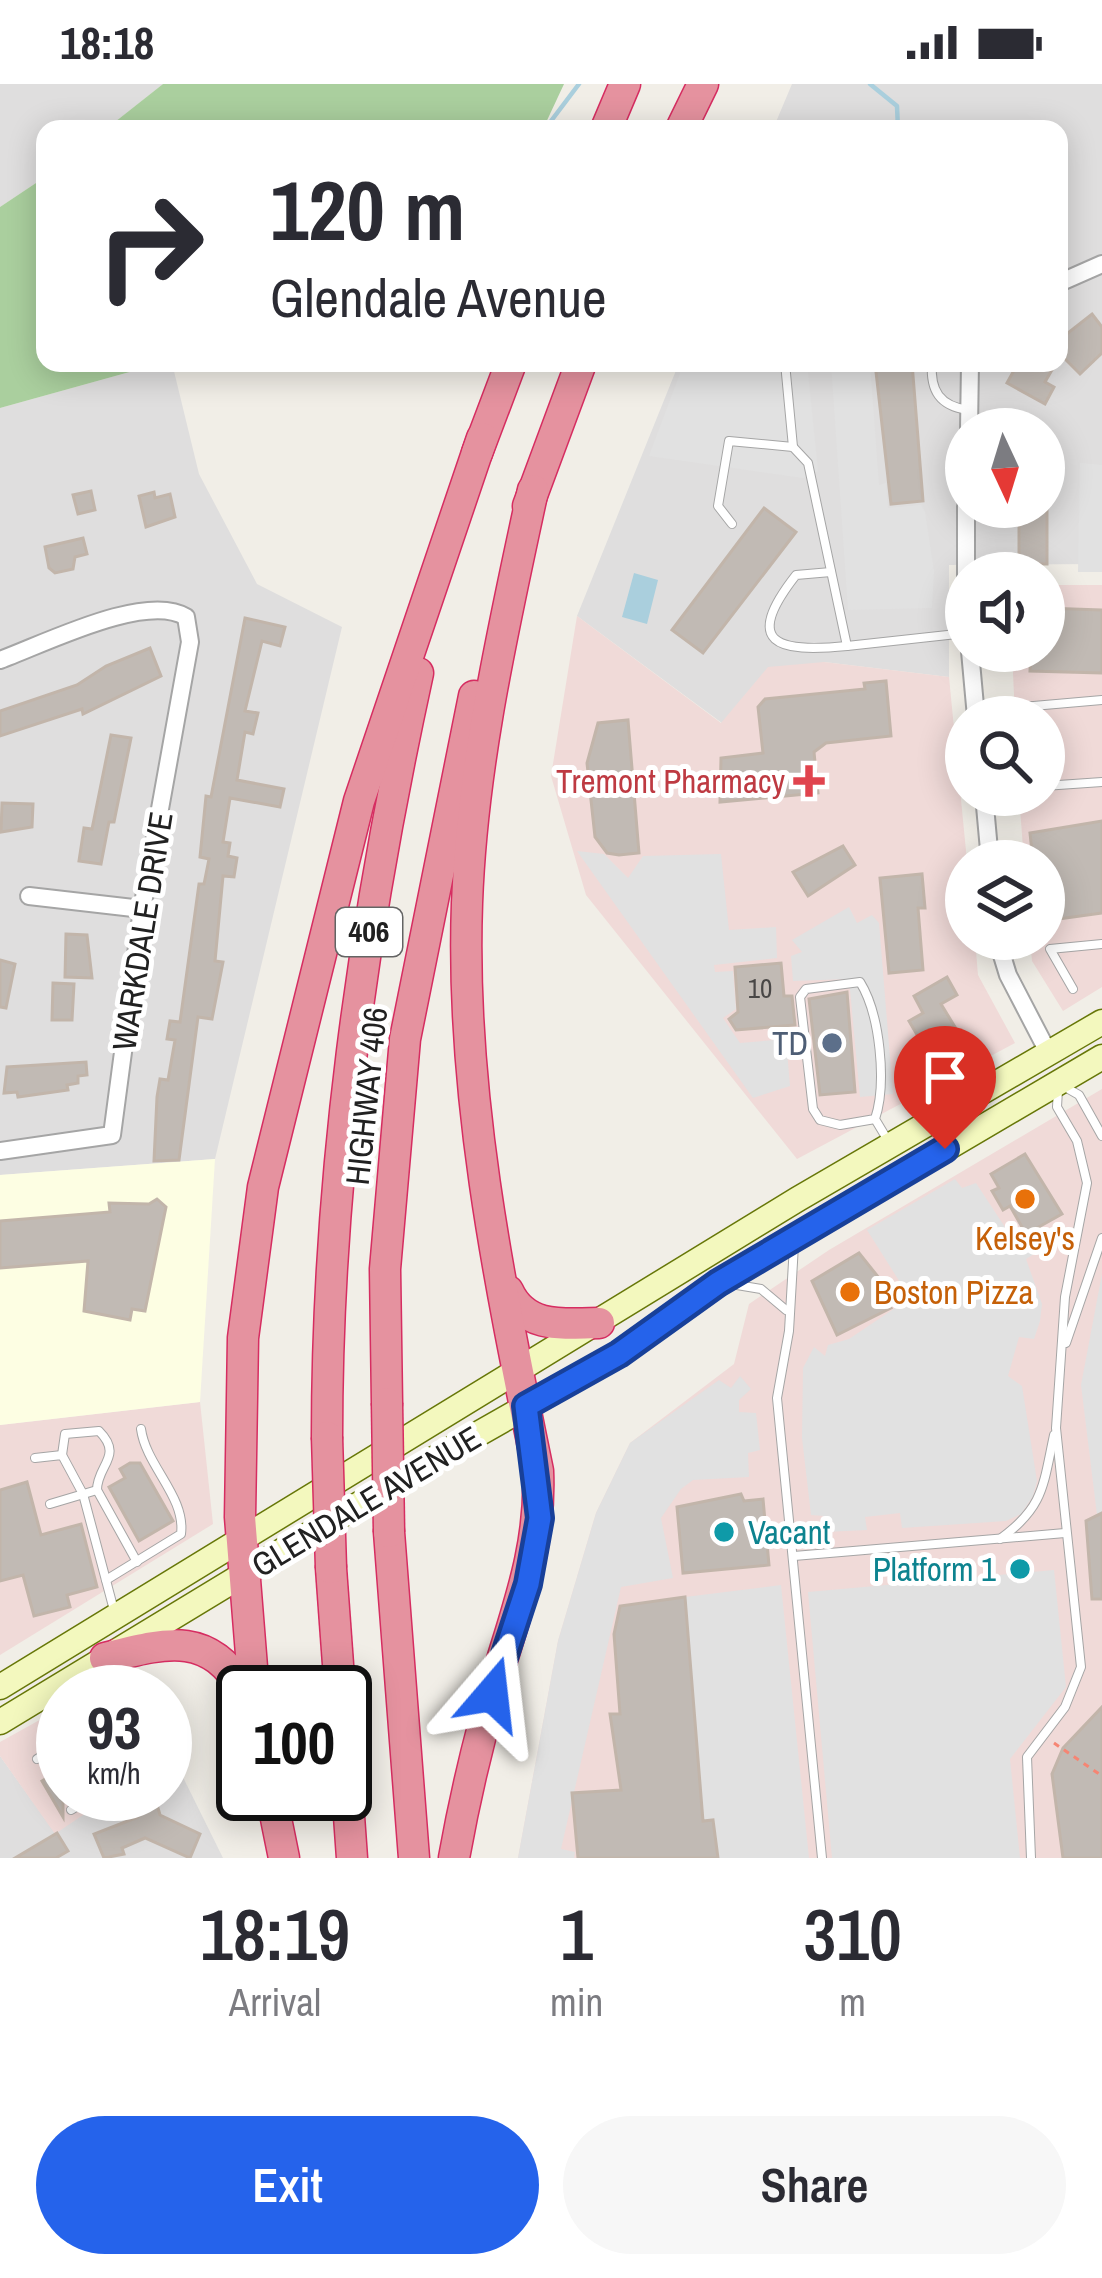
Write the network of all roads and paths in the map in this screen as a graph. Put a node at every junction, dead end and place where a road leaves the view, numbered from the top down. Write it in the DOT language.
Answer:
graph roads {
  1 [pos="625,84"];
  2 [pos="703,84"];
  3 [pos="610,120"];
  4 [pos="685,120"];
  5 [pos="1102,264"];
  6 [pos="1068,279"];
  7 [pos="507,372"];
  8 [pos="578,372"];
  9 [pos="786,372"];
  10 [pos="934,372"];
  11 [pos="970,372"];
  12 [pos="950,408"];
  13 [pos="969,408"];
  14 [pos="482,437"];
  15 [pos="793,447"];
  16 [pos="533,490"];
  17 [pos="732,524"];
  18 [pos="831,572"];
  19 [pos="945,635"];
  20 [pos="847,646"];
  21 [pos="0,660"];
  22 [pos="1102,700"];
  23 [pos="1065,704"];
  24 [pos="1102,782"];
  25 [pos="1065,784"];
  26 [pos="28,896"];
  27 [pos="142,909"];
  28 [pos="1102,944"];
  29 [pos="1004,960"];
  30 [pos="1073,989"];
  31 [pos="1102,1022"];
  32 [pos="1048,1052"];
  33 [pos="1102,1057"];
  34 [pos="1058,1083"];
  35 [pos="875,1119"];
  36 [pos="1102,1136"];
  37 [pos="890,1143"];
  38 [pos="0,1151"];
  39 [pos="795,1237"];
  40 [pos="1102,1238"];
  41 [pos="501,1274"];
  42 [pos="718,1283"];
  43 [pos="787,1310"];
  44 [pos="599,1323"];
  45 [pos="1063,1350"];
  46 [pos="520,1372"];
  47 [pos="526,1406"];
  48 [pos="1056,1428"];
  49 [pos="141,1429"];
  50 [pos="62,1455"];
  51 [pos="34,1458"];
  52 [pos="98,1490"];
  53 [pos="83,1494"];
  54 [pos="50,1504"];
  55 [pos="1065,1533"];
  56 [pos="239,1539"];
  57 [pos="999,1540"];
  58 [pos="794,1556"];
  59 [pos="137,1562"];
  60 [pos="247,1571"];
  61 [pos="106,1580"];
  62 [pos="116,1615"];
  63 [pos="105,1658"];
  64 [pos="94,1665"];
  65 [pos="225,1665"];
  66 [pos="252,1665"];
  67 [pos="338,1665"];
  68 [pos="0,1687"];
  69 [pos="36,1700"];
  70 [pos="0,1722"];
  71 [pos="1063,1748"];
  72 [pos="1102,1776"];
  73 [pos="277,1821"];
  74 [pos="349,1821"];
  75 [pos="284,1858"];
  76 [pos="352,1858"];
  77 [pos="414,1858"];
  78 [pos="454,1858"];
  79 [pos="822,1858"];
  80 [pos="1031,1858"];
  1 -- 3 [label="highway"];
  2 -- 4 [label="highway"];
  5 -- 6 [label="street"];
  7 -- 14 [label="highway, HIGHWAY 406 / 406"];
  8 -- 16 [label="highway, HIGHWAY 406 / 406"];
  9 -- 15 [label="lane"];
  10 -- 12 [label="lane"];
  11 -- 13 [label="street"];
  14 -- 56 [label="highway"];
  14 -- 67 [label="highway, HIGHWAY 406 / 406, bridge"];
  15 -- 17 [label="lane"];
  15 -- 18 [label="lane"];
  16 -- 41 [label="highway"];
  16 -- 77 [label="highway, HIGHWAY 406 / 406, bridge"];
  18 -- 20 [label="lane"];
  18 -- 20 [label="lane"];
  19 -- 20 [label="lane"];
  21 -- 27 [label="street, WARKDALE DRIVE"];
  22 -- 23 [label="lane"];
  24 -- 25 [label="lane"];
  26 -- 27 [label="street"];
  27 -- 38 [label="street, WARKDALE DRIVE"];
  28 -- 30 [label="lane"];
  29 -- 32 [label="street"];
  31 -- 32 [label="main road, GLENDALE AVENUE"];
  32 -- 34 [label="main road"];
  32 -- 37 [label="main road, GLENDALE AVENUE"];
  33 -- 34 [label="main road, GLENDALE AVENUE"];
  34 -- 36 [label="lane"];
  34 -- 39 [label="main road, GLENDALE AVENUE"];
  34 -- 45 [label="lane"];
  35 -- 35 [label="lane"];
  35 -- 37 [label="lane"];
  37 -- 44 [label="main road, GLENDALE AVENUE"];
  39 -- 42 [label="main road, GLENDALE AVENUE"];
  39 -- 43 [label="lane"];
  40 -- 45 [label="lane"];
  41 -- 44 [label="highway"];
  41 -- 46 [label="highway"];
  42 -- 43 [label="lane"];
  42 -- 47 [label="main road, GLENDALE AVENUE"];
  43 -- 58 [label="lane"];
  44 -- 46 [label="main road, GLENDALE AVENUE"];
  45 -- 48 [label="lane"];
  46 -- 47 [label="highway"];
  46 -- 56 [label="main road, GLENDALE AVENUE"];
  47 -- 60 [label="main road, GLENDALE AVENUE"];
  47 -- 78 [label="highway"];
  48 -- 55 [label="lane"];
  48 -- 57 [label="lane"];
  49 -- 59 [label="lane"];
  50 -- 51 [label="lane"];
  50 -- 52 [label="lane"];
  50 -- 53 [label="lane"];
  52 -- 53 [label="lane"];
  52 -- 59 [label="lane"];
  53 -- 54 [label="lane"];
  53 -- 61 [label="lane"];
  55 -- 57 [label="lane"];
  55 -- 80 [label="lane"];
  56 -- 60 [label="highway"];
  56 -- 62 [label="main road, GLENDALE AVENUE"];
  57 -- 58 [label="lane"];
  58 -- 79 [label="lane"];
  59 -- 61 [label="lane"];
  60 -- 63 [label="main road, GLENDALE AVENUE"];
  60 -- 66 [label="highway"];
  61 -- 62 [label="lane"];
  62 -- 68 [label="main road, GLENDALE AVENUE"];
  63 -- 64 [label="main road, GLENDALE AVENUE"];
  63 -- 65 [label="highway"];
  69 -- 70 [label="main road, GLENDALE AVENUE"];
  71 -- 72 [label="path"];
  73 -- 75 [label="highway"];
  74 -- 76 [label="highway"];
}
